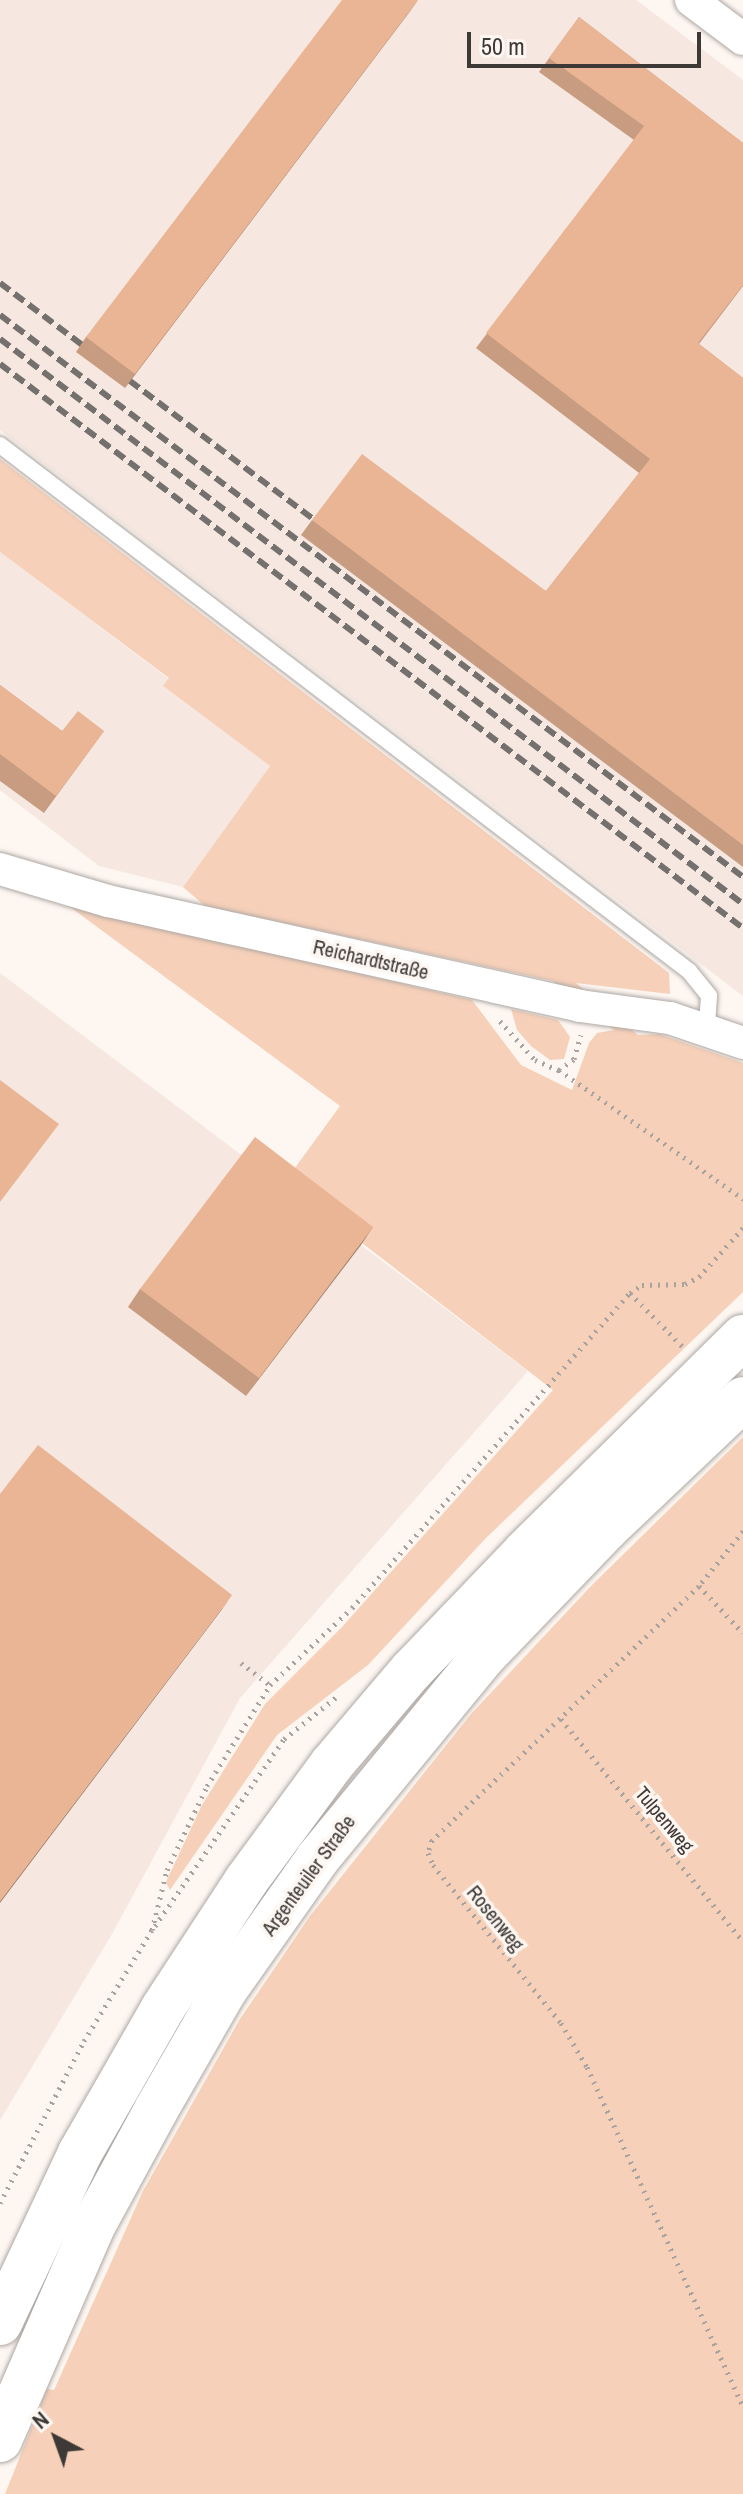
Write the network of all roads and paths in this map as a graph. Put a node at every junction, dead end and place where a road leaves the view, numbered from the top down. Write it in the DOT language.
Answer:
graph roads {
  1 [pos="691,0"];
  2 [pos="743,39"];
  3 [pos="0,445"];
  4 [pos="0,869"];
  5 [pos="493,987"];
  6 [pos="580,1006"];
  7 [pos="707,1028"];
  8 [pos="743,1043"];
  9 [pos="559,1070"];
  10 [pos="743,1199"];
  11 [pos="743,1228"];
  12 [pos="630,1293"];
  13 [pos="741,1339"];
  14 [pos="689,1353"];
  15 [pos="743,1399"];
  16 [pos="743,1531"];
  17 [pos="699,1586"];
  18 [pos="743,1633"];
  19 [pos="241,1663"];
  20 [pos="270,1685"];
  21 [pos="561,1719"];
  22 [pos="743,1941"];
  23 [pos="0,2203"];
  24 [pos="0,2323"];
  25 [pos="743,2406"];
  26 [pos="0,2440"];
  1 -- 2 [label="street"];
  3 -- 7 [label="lane"];
  4 -- 5 [label="street, Reichardtstraße"];
  5 -- 6 [label="street, Reichardtstraße"];
  5 -- 9 [label="path"];
  6 -- 7 [label="street, Reichardtstraße"];
  6 -- 9 [label="path"];
  7 -- 8 [label="street, Reichardtstraße"];
  9 -- 10 [label="path"];
  11 -- 12 [label="path"];
  12 -- 14 [label="path"];
  12 -- 20 [label="path"];
  13 -- 24 [label="main road"];
  15 -- 26 [label="main road, Argenteuiler Straße"];
  16 -- 17 [label="path, Rosenweg"];
  17 -- 18 [label="path"];
  17 -- 21 [label="path, Rosenweg"];
  19 -- 20 [label="path"];
  20 -- 23 [label="path"];
  21 -- 22 [label="path, Tulpenweg"];
  21 -- 25 [label="path, Rosenweg"];
}
